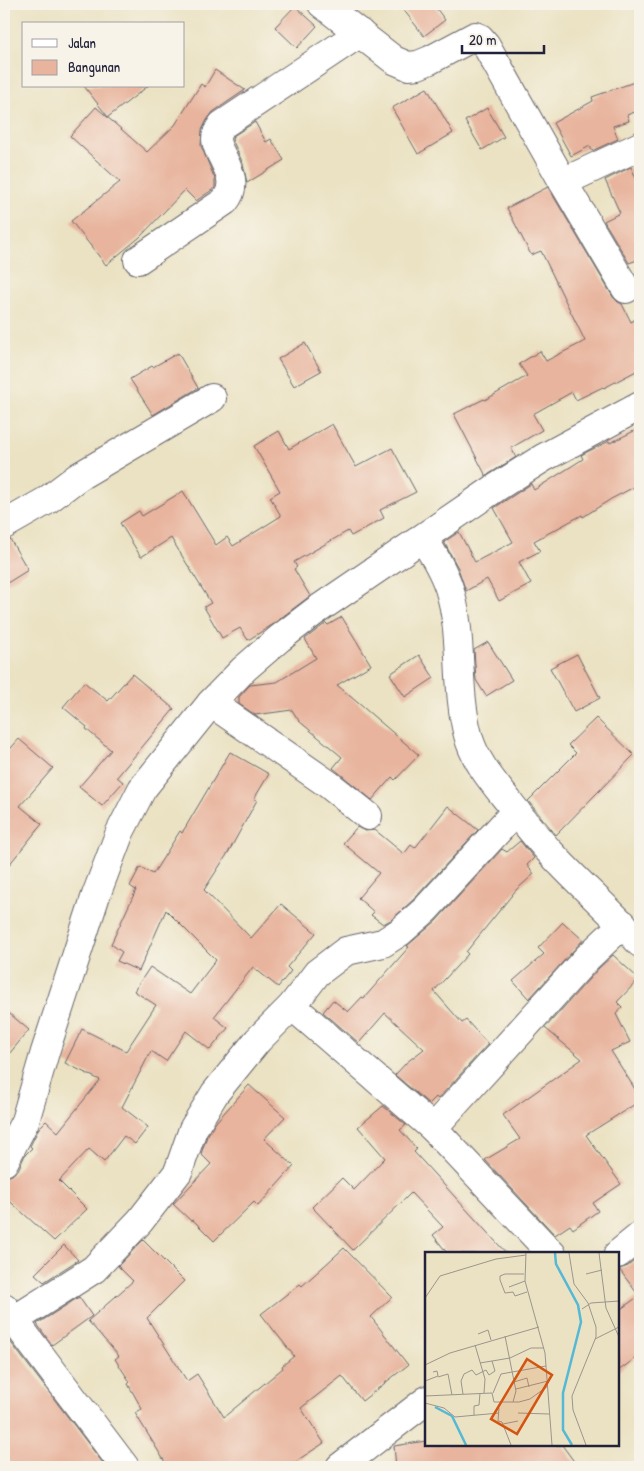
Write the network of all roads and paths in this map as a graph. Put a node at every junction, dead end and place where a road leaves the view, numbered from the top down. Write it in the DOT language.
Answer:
graph roads {
  1 [pos="322,4"];
  2 [pos="360,33"];
  3 [pos="640,146"];
  4 [pos="563,182"];
  5 [pos="138,260"];
  6 [pos="626,289"];
  7 [pos="212,398"];
  8 [pos="640,406"];
  9 [pos="4,525"];
  10 [pos="423,538"];
  11 [pos="211,704"];
  12 [pos="516,811"];
  13 [pos="368,816"];
  14 [pos="632,934"];
  15 [pos="292,1006"];
  16 [pos="433,1128"];
  17 [pos="4,1162"];
  18 [pos="640,1236"];
  19 [pos="550,1252"];
  20 [pos="619,1253"];
  21 [pos="9,1313"];
  22 [pos="425,1401"];
  23 [pos="126,1467"];
  24 [pos="340,1467"];
  1 -- 2 [label="street"];
  2 -- 4 [label="street"];
  2 -- 5 [label="street"];
  3 -- 4 [label="street"];
  4 -- 6 [label="street"];
  7 -- 9 [label="street"];
  8 -- 10 [label="street"];
  10 -- 11 [label="street"];
  10 -- 12 [label="street"];
  11 -- 13 [label="street"];
  11 -- 17 [label="street"];
  12 -- 14 [label="street"];
  12 -- 15 [label="street"];
  14 -- 16 [label="street"];
  15 -- 16 [label="street"];
  15 -- 21 [label="street"];
  16 -- 19 [label="street"];
  18 -- 20 [label="street"];
  21 -- 23 [label="street"];
  22 -- 24 [label="street"];
}
